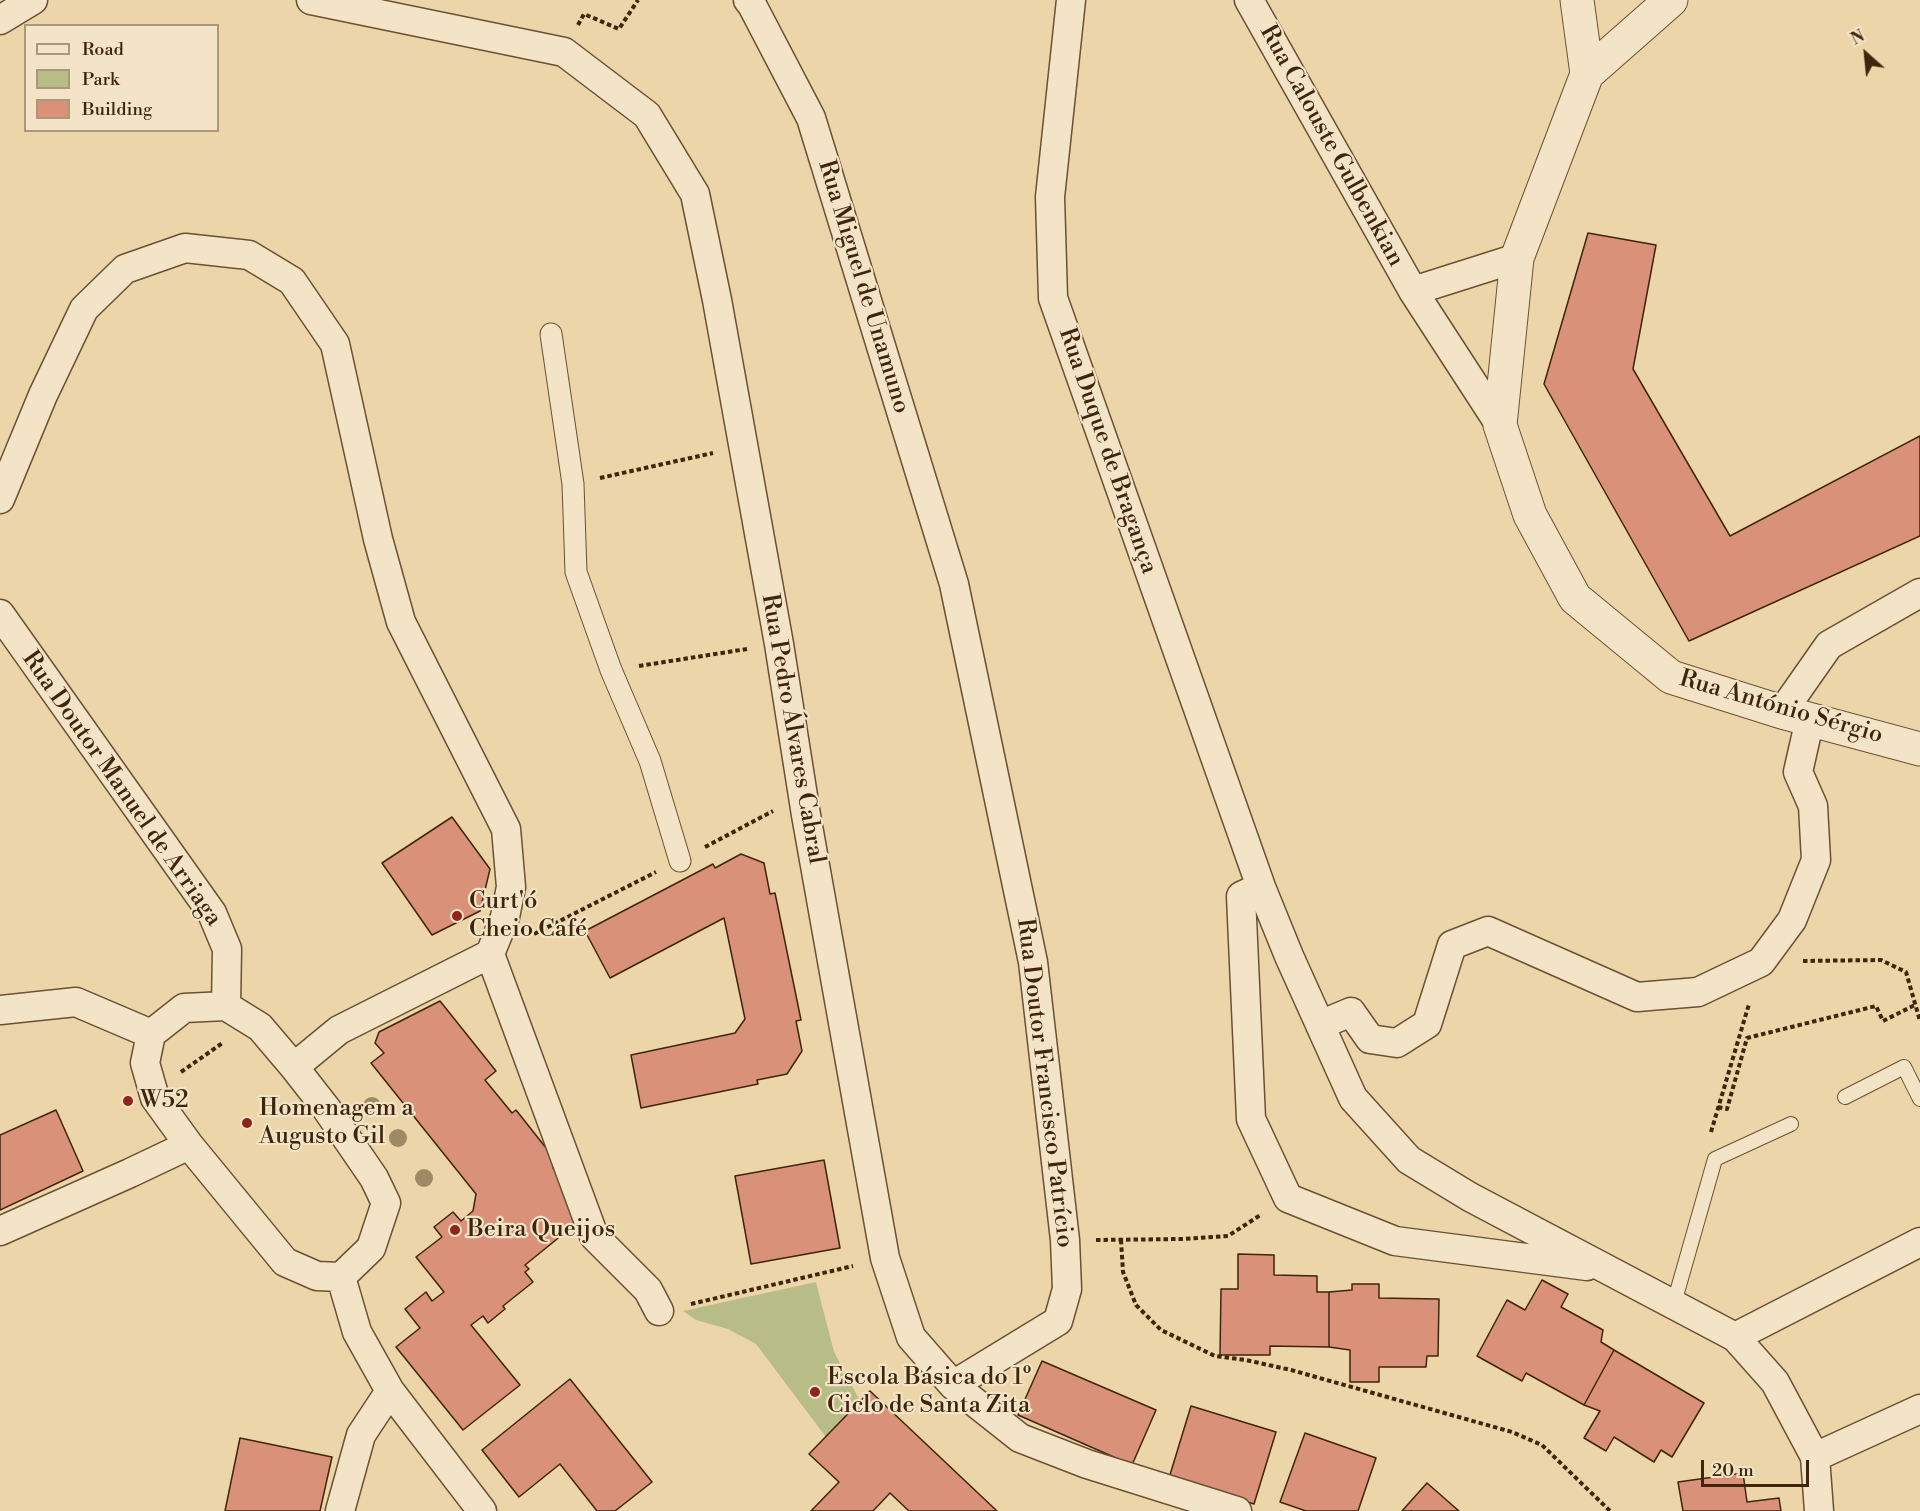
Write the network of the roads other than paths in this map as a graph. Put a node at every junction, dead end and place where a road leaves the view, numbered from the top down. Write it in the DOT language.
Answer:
graph roads {
  1 [pos="33,0"];
  2 [pos="311,0"];
  3 [pos="748,0"];
  4 [pos="1071,0"];
  5 [pos="1249,0"];
  6 [pos="1577,0"];
  7 [pos="1671,0"];
  8 [pos="0,20"];
  9 [pos="1587,74"];
  10 [pos="1517,258"];
  11 [pos="1413,291"];
  12 [pos="551,334"];
  13 [pos="1500,425"];
  14 [pos="0,499"];
  15 [pos="954,584"];
  16 [pos="1920,594"];
  17 [pos="0,614"];
  18 [pos="1796,715"];
  19 [pos="1920,749"];
  20 [pos="680,861"];
  21 [pos="1261,887"];
  22 [pos="490,954"];
  23 [pos="226,1006"];
  24 [pos="0,1010"];
  25 [pos="1320,1025"];
  26 [pos="151,1034"];
  27 [pos="294,1067"];
  28 [pos="1845,1097"];
  29 [pos="1920,1099"];
  30 [pos="1791,1124"];
  31 [pos="189,1145"];
  32 [pos="0,1231"];
  33 [pos="1920,1242"];
  34 [pos="1607,1268"];
  35 [pos="341,1277"];
  36 [pos="1674,1303"];
  37 [pos="659,1311"];
  38 [pos="1735,1337"];
  39 [pos="953,1385"];
  40 [pos="390,1391"];
  41 [pos="1920,1409"];
  42 [pos="1815,1457"];
  43 [pos="340,1511"];
  44 [pos="482,1511"];
  45 [pos="1237,1511"];
  46 [pos="1819,1511"];
  1 -- 8 [label="street"];
  2 -- 39 [label="street, Rua Pedro Álvares Cabral"];
  3 -- 15 [label="street, Rua Miguel de Unamuno"];
  4 -- 21 [label="street, Rua Duque de Bragança"];
  5 -- 11 [label="street, Rua Calouste Gulbenkian"];
  6 -- 9 [label="street, Rua António Sérgio"];
  7 -- 9 [label="street, Rua António Sérgio"];
  9 -- 10 [label="street, Rua António Sérgio"];
  10 -- 11 [label="street, Rua Calouste Gulbenkian"];
  10 -- 13 [label="street, Rua António Sérgio"];
  11 -- 13 [label="street, Rua Calouste Gulbenkian"];
  12 -- 20 [label="street"];
  13 -- 18 [label="street, Rua António Sérgio"];
  14 -- 22 [label="street"];
  15 -- 39 [label="street, Rua Doutor Francisco Patrício"];
  16 -- 18 [label="street"];
  17 -- 23 [label="street, Rua Doutor Manuel de Arriaga"];
  18 -- 19 [label="street, Rua António Sérgio"];
  18 -- 25 [label="street"];
  21 -- 25 [label="street, Rua Duque de Bragança"];
  21 -- 34 [label="street, Rua Duque de Bragança"];
  22 -- 27 [label="street"];
  22 -- 37 [label="street"];
  23 -- 26 [label="street"];
  23 -- 27 [label="street"];
  24 -- 26 [label="street"];
  25 -- 34 [label="street, Rua Duque de Bragança"];
  26 -- 31 [label="street"];
  27 -- 35 [label="street"];
  28 -- 29 [label="lane"];
  30 -- 36 [label="lane"];
  31 -- 32 [label="street"];
  31 -- 35 [label="street"];
  33 -- 38 [label="street"];
  34 -- 36 [label="street, Rua Duque de Bragança"];
  35 -- 40 [label="street"];
  36 -- 38 [label="street, Rua Duque de Bragança"];
  38 -- 42 [label="street, Rua Duque de Bragança"];
  39 -- 45 [label="street, Rua Pedro Álvares Cabral"];
  40 -- 43 [label="street"];
  40 -- 44 [label="street"];
  41 -- 42 [label="street"];
  42 -- 46 [label="street, Rua Duque de Bragança"];
}
